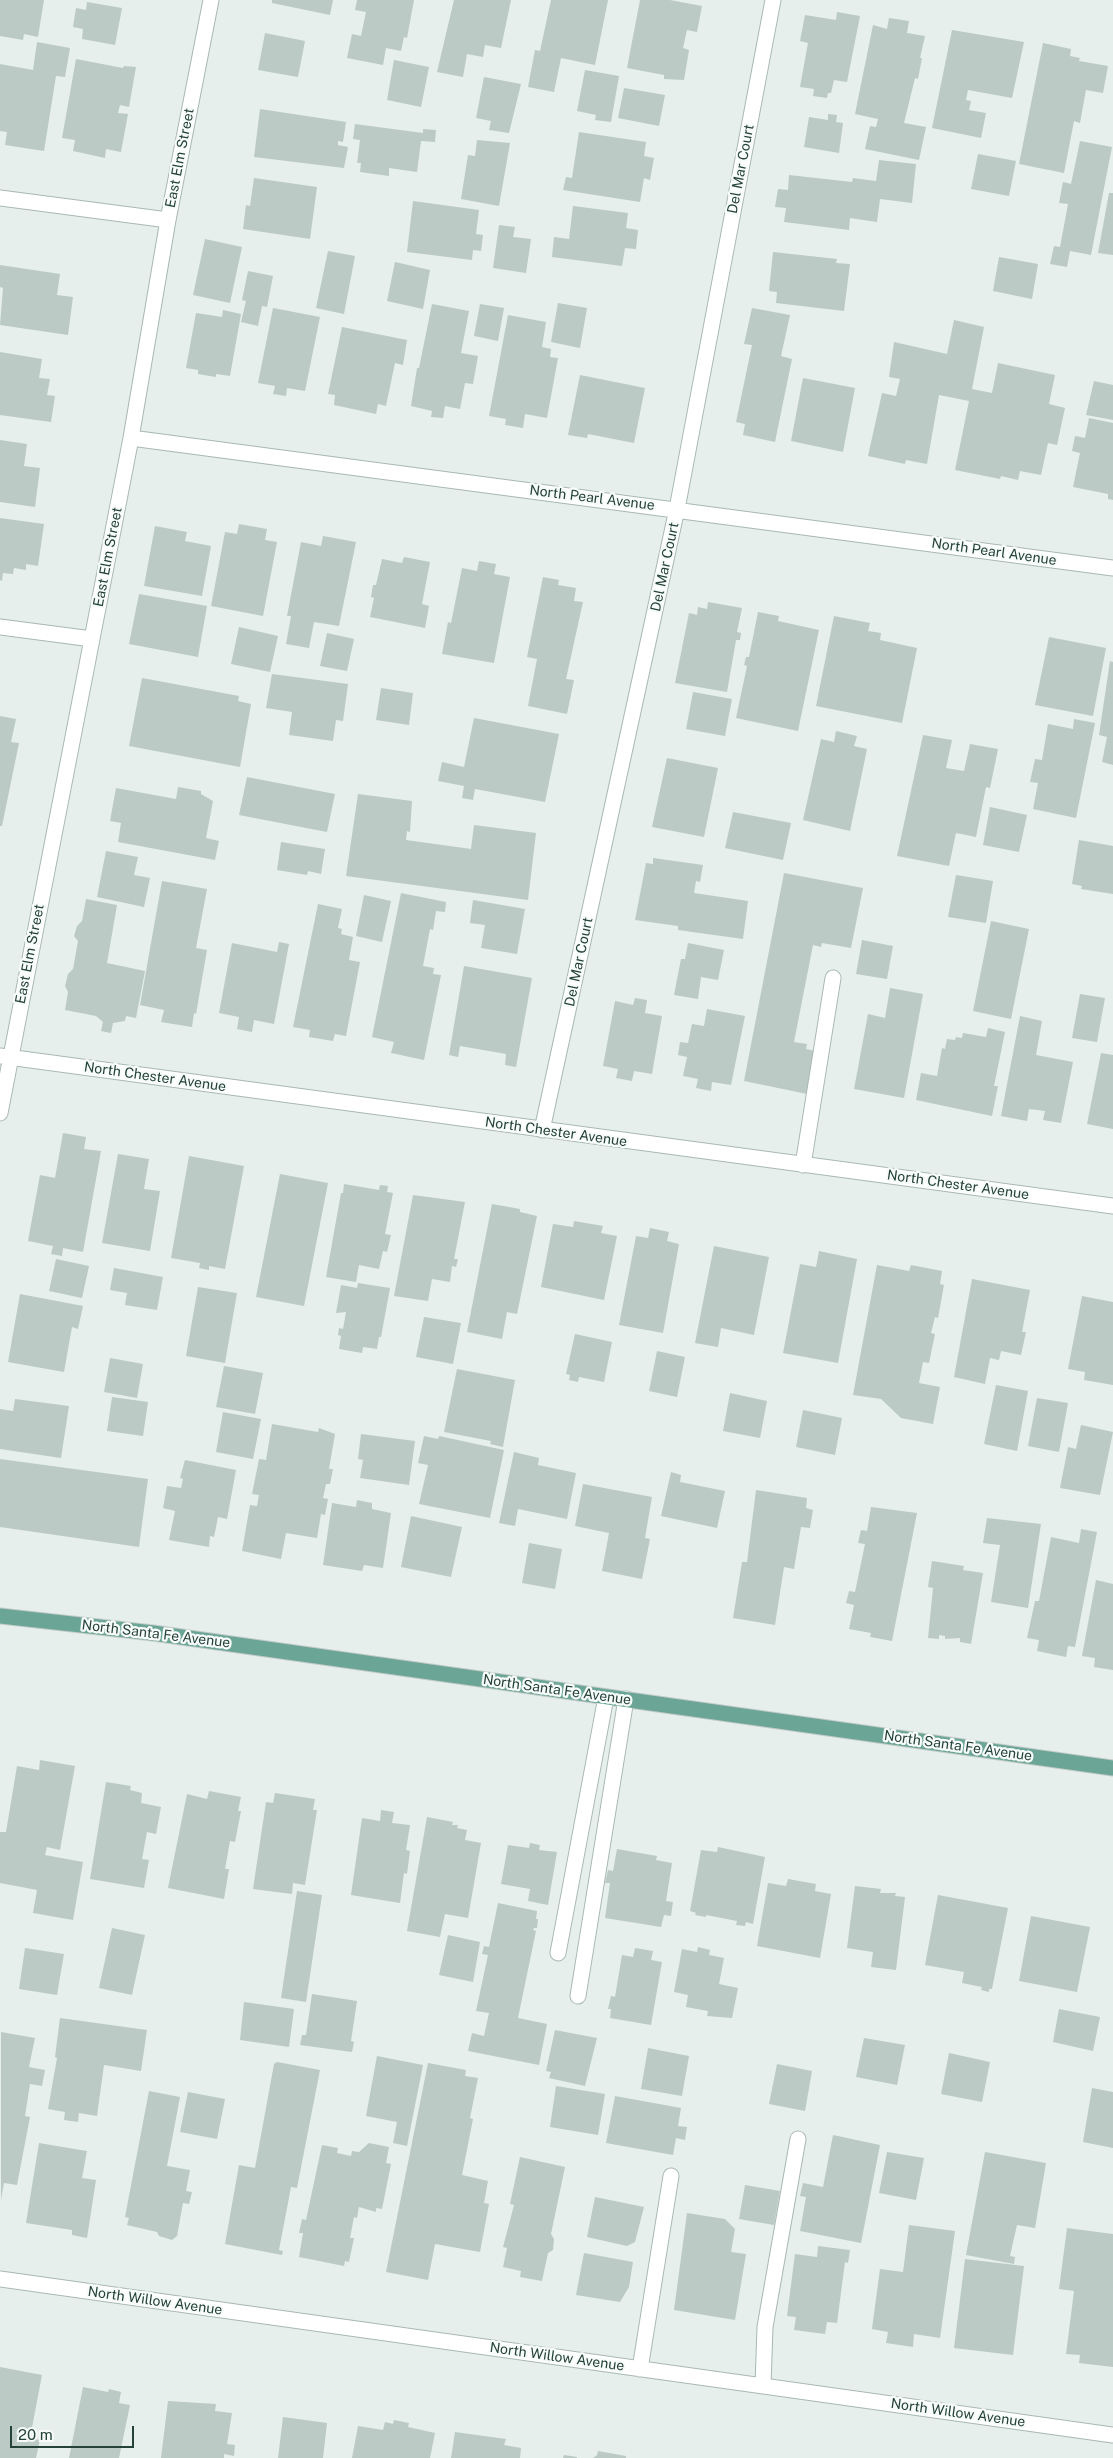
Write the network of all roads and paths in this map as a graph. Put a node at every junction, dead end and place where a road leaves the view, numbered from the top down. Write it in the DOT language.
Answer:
graph roads {
  1 [pos="211,0"];
  2 [pos="773,0"];
  3 [pos="0,198"];
  4 [pos="168,220"];
  5 [pos="131,438"];
  6 [pos="677,509"];
  7 [pos="1113,568"];
  8 [pos="0,626"];
  9 [pos="92,639"];
  10 [pos="834,978"];
  11 [pos="5,1056"];
  12 [pos="0,1113"];
  13 [pos="542,1130"];
  14 [pos="803,1165"];
  15 [pos="1113,1206"];
  16 [pos="0,1616"];
  17 [pos="606,1697"];
  18 [pos="626,1699"];
  19 [pos="1113,1768"];
  20 [pos="558,1953"];
  21 [pos="578,1996"];
  22 [pos="798,2139"];
  23 [pos="671,2176"];
  24 [pos="0,2279"];
  25 [pos="640,2369"];
  26 [pos="763,2386"];
  27 [pos="1113,2435"];
  1 -- 4 [label="street, East Elm Street"];
  2 -- 6 [label="street, Del Mar Court"];
  3 -- 4 [label="street"];
  4 -- 5 [label="street, East Elm Street"];
  5 -- 6 [label="street, North Pearl Avenue"];
  5 -- 9 [label="street, East Elm Street"];
  6 -- 7 [label="street, North Pearl Avenue"];
  6 -- 13 [label="street, Del Mar Court"];
  8 -- 9 [label="street"];
  9 -- 11 [label="street, East Elm Street"];
  10 -- 14 [label="street"];
  11 -- 12 [label="street, East Elm Street"];
  11 -- 13 [label="street, North Chester Avenue"];
  13 -- 14 [label="street, North Chester Avenue"];
  14 -- 15 [label="street, North Chester Avenue"];
  16 -- 17 [label="main road, North Santa Fe Avenue"];
  17 -- 18 [label="main road, North Santa Fe Avenue"];
  17 -- 20 [label="street"];
  18 -- 19 [label="main road, North Santa Fe Avenue"];
  18 -- 21 [label="street"];
  22 -- 26 [label="street"];
  23 -- 25 [label="street"];
  24 -- 25 [label="street, North Willow Avenue"];
  25 -- 26 [label="street, North Willow Avenue"];
  26 -- 27 [label="street, North Willow Avenue"];
}
